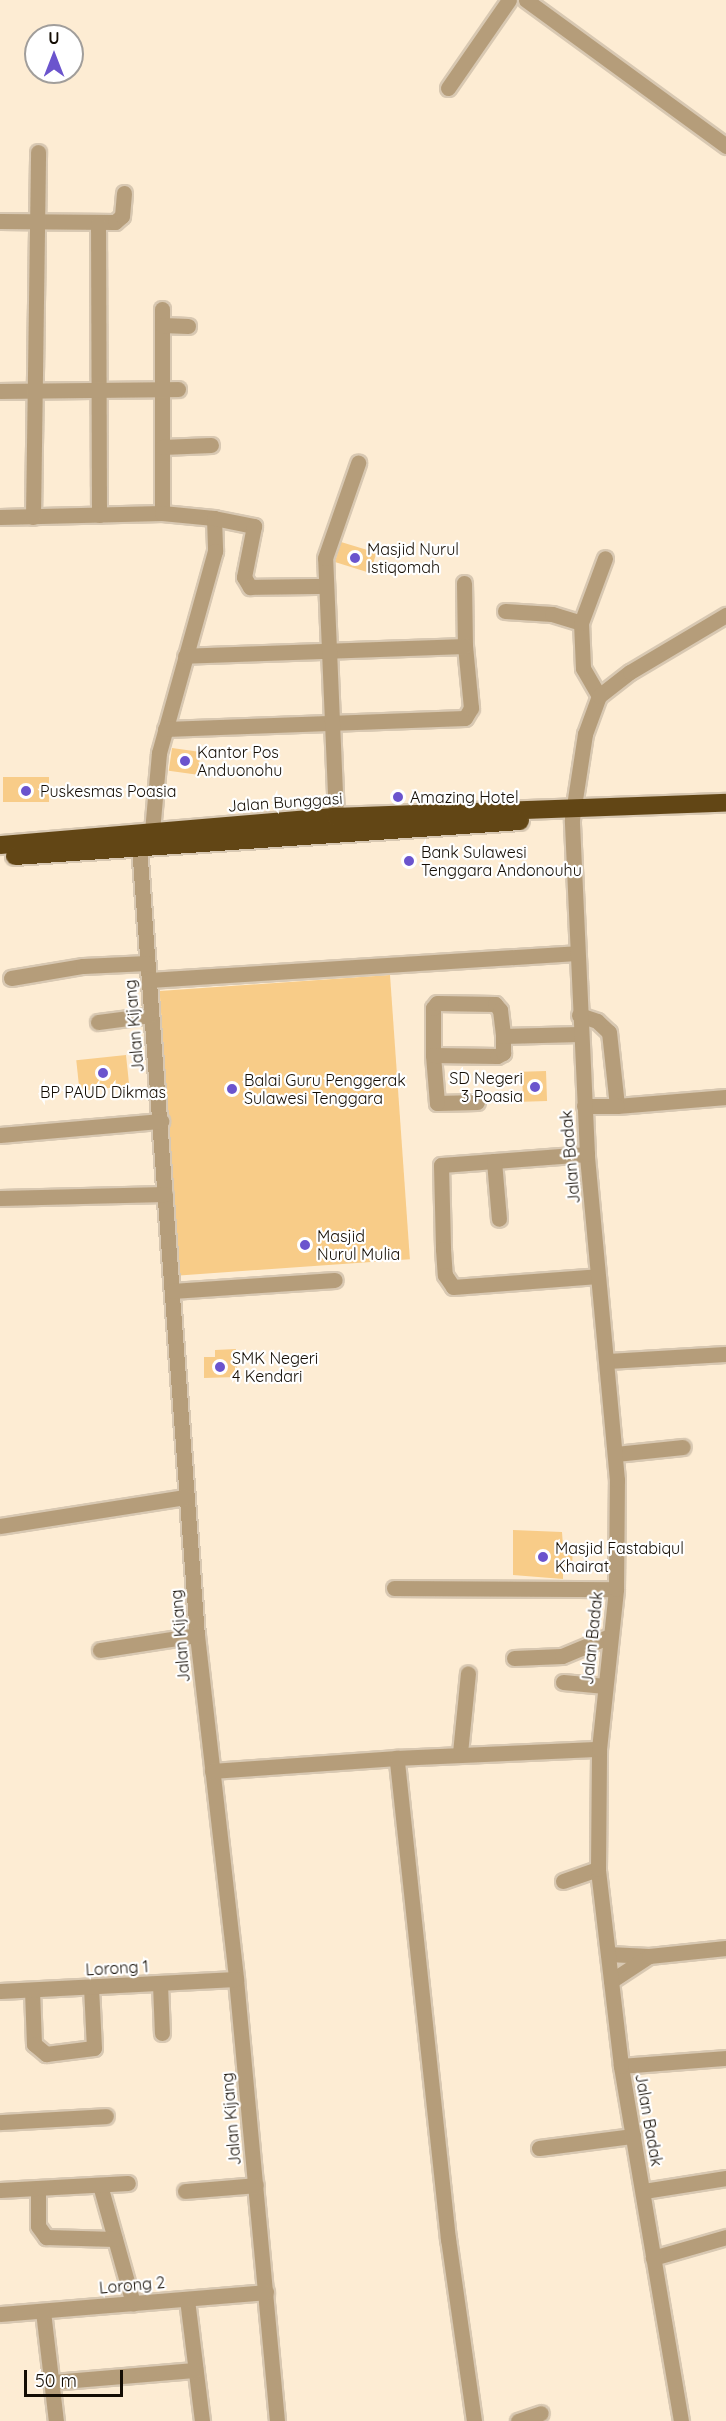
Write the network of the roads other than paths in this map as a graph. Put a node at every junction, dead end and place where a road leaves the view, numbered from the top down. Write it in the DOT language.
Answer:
graph roads {
  1 [pos="509,0"];
  2 [pos="526,0"];
  3 [pos="448,87"];
  4 [pos="726,146"];
  5 [pos="38,152"];
  6 [pos="124,193"];
  7 [pos="0,221"];
  8 [pos="37,222"];
  9 [pos="98,223"];
  10 [pos="188,326"];
  11 [pos="170,389"];
  12 [pos="96,390"];
  13 [pos="0,391"];
  14 [pos="34,391"];
  15 [pos="211,445"];
  16 [pos="162,447"];
  17 [pos="358,464"];
  18 [pos="162,513"];
  19 [pos="99,515"];
  20 [pos="0,517"];
  21 [pos="33,517"];
  22 [pos="214,518"];
  23 [pos="605,558"];
  24 [pos="464,583"];
  25 [pos="326,586"];
  26 [pos="505,611"];
  27 [pos="726,615"];
  28 [pos="581,623"];
  29 [pos="465,646"];
  30 [pos="327,654"];
  31 [pos="185,656"];
  32 [pos="599,696"];
  33 [pos="331,725"];
  34 [pos="165,729"];
  35 [pos="726,803"];
  36 [pos="573,813"];
  37 [pos="726,815"];
  38 [pos="336,817"];
  39 [pos="152,831"];
  40 [pos="0,845"];
  41 [pos="139,846"];
  42 [pos="19,849"];
  43 [pos="0,857"];
  44 [pos="576,953"];
  45 [pos="147,963"];
  46 [pos="11,978"];
  47 [pos="149,980"];
  48 [pos="151,1015"];
  49 [pos="579,1015"];
  50 [pos="98,1022"];
  51 [pos="579,1034"];
  52 [pos="503,1036"];
  53 [pos="433,1055"];
  54 [pos="726,1098"];
  55 [pos="477,1102"];
  56 [pos="584,1106"];
  57 [pos="617,1106"];
  58 [pos="161,1121"];
  59 [pos="0,1135"];
  60 [pos="587,1154"];
  61 [pos="494,1161"];
  62 [pos="165,1194"];
  63 [pos="0,1198"];
  64 [pos="499,1219"];
  65 [pos="598,1276"];
  66 [pos="335,1280"];
  67 [pos="172,1292"];
  68 [pos="726,1354"];
  69 [pos="607,1361"];
  70 [pos="683,1447"];
  71 [pos="616,1454"];
  72 [pos="186,1497"];
  73 [pos="0,1526"];
  74 [pos="394,1588"];
  75 [pos="615,1589"];
  76 [pos="197,1635"];
  77 [pos="610,1636"];
  78 [pos="100,1650"];
  79 [pos="514,1658"];
  80 [pos="468,1673"];
  81 [pos="563,1682"];
  82 [pos="605,1686"];
  83 [pos="599,1749"];
  84 [pos="460,1754"];
  85 [pos="397,1758"];
  86 [pos="212,1771"];
  87 [pos="598,1869"];
  88 [pos="563,1881"];
  89 [pos="726,1948"];
  90 [pos="608,1954"];
  91 [pos="649,1956"];
  92 [pos="236,1979"];
  93 [pos="611,1981"];
  94 [pos="160,1984"];
  95 [pos="92,1987"];
  96 [pos="32,1990"];
  97 [pos="0,1991"];
  98 [pos="162,2033"];
  99 [pos="726,2058"];
  100 [pos="621,2066"];
  101 [pos="106,2116"];
  102 [pos="0,2122"];
  103 [pos="633,2136"];
  104 [pos="539,2148"];
  105 [pos="726,2178"];
  106 [pos="128,2183"];
  107 [pos="100,2185"];
  108 [pos="256,2186"];
  109 [pos="38,2188"];
  110 [pos="0,2190"];
  111 [pos="185,2191"];
  112 [pos="644,2191"];
  113 [pos="726,2237"];
  114 [pos="115,2239"];
  115 [pos="653,2258"];
  116 [pos="266,2292"];
  117 [pos="187,2299"];
  118 [pos="133,2303"];
  119 [pos="44,2311"];
  120 [pos="0,2314"];
  121 [pos="196,2370"];
  122 [pos="52,2382"];
  123 [pos="541,2413"];
  124 [pos="56,2421"];
  125 [pos="202,2421"];
  126 [pos="277,2421"];
  127 [pos="474,2421"];
  128 [pos="518,2421"];
  129 [pos="681,2421"];
  1 -- 3 [label="street"];
  2 -- 4 [label="street"];
  5 -- 8 [label="street"];
  6 -- 9 [label="street"];
  7 -- 8 [label="street"];
  8 -- 9 [label="street"];
  8 -- 14 [label="street"];
  9 -- 12 [label="street"];
  10 -- 11 [label="street"];
  11 -- 12 [label="street"];
  11 -- 16 [label="street"];
  12 -- 14 [label="street"];
  12 -- 19 [label="street"];
  13 -- 14 [label="street"];
  14 -- 21 [label="street"];
  15 -- 16 [label="street"];
  16 -- 18 [label="street"];
  17 -- 25 [label="street"];
  18 -- 19 [label="street"];
  18 -- 22 [label="street"];
  19 -- 21 [label="street"];
  20 -- 21 [label="street"];
  22 -- 25 [label="street"];
  22 -- 31 [label="street"];
  23 -- 28 [label="street"];
  24 -- 29 [label="street"];
  25 -- 30 [label="street"];
  26 -- 28 [label="street"];
  27 -- 32 [label="street"];
  28 -- 32 [label="street"];
  29 -- 30 [label="street"];
  29 -- 33 [label="street"];
  30 -- 31 [label="street"];
  30 -- 33 [label="street"];
  31 -- 34 [label="street"];
  32 -- 36 [label="street, Jalan Badak"];
  33 -- 34 [label="street"];
  33 -- 38 [label="street"];
  34 -- 39 [label="street"];
  35 -- 36 [label="highway"];
  36 -- 37 [label="highway"];
  36 -- 38 [label="highway, Jalan Bunggasi"];
  36 -- 41 [label="highway, Jalan Bunggasi"];
  36 -- 44 [label="street, Jalan Badak"];
  38 -- 39 [label="highway, Jalan Bunggasi"];
  39 -- 42 [label="highway, Jalan Bunggasi"];
  40 -- 42 [label="highway, Jalan Bunggasi"];
  41 -- 42 [label="highway, Jalan Bunggasi"];
  41 -- 45 [label="street, Jalan Kijang"];
  42 -- 43 [label="highway, Jalan Bunggasi"];
  44 -- 47 [label="street"];
  44 -- 49 [label="street, Jalan Badak"];
  45 -- 46 [label="street"];
  45 -- 47 [label="street, Jalan Kijang"];
  47 -- 48 [label="street, Jalan Kijang"];
  48 -- 50 [label="street"];
  48 -- 58 [label="street, Jalan Kijang"];
  49 -- 51 [label="street, Jalan Badak"];
  49 -- 57 [label="street"];
  51 -- 52 [label="street"];
  51 -- 56 [label="street, Jalan Badak"];
  52 -- 53 [label="street"];
  52 -- 53 [label="street"];
  53 -- 55 [label="street"];
  54 -- 57 [label="street"];
  56 -- 57 [label="street"];
  56 -- 60 [label="street, Jalan Badak"];
  58 -- 59 [label="street"];
  58 -- 62 [label="street, Jalan Kijang"];
  60 -- 61 [label="street"];
  60 -- 65 [label="street, Jalan Badak"];
  61 -- 64 [label="street"];
  61 -- 65 [label="street"];
  62 -- 63 [label="street"];
  62 -- 67 [label="street, Jalan Kijang"];
  65 -- 69 [label="street, Jalan Badak"];
  66 -- 67 [label="street"];
  67 -- 72 [label="street, Jalan Kijang"];
  68 -- 69 [label="street"];
  69 -- 71 [label="street, Jalan Badak"];
  70 -- 71 [label="street"];
  71 -- 75 [label="street, Jalan Badak"];
  72 -- 73 [label="street"];
  72 -- 76 [label="street, Jalan Kijang"];
  74 -- 75 [label="street"];
  75 -- 77 [label="street, Jalan Badak"];
  76 -- 78 [label="street"];
  76 -- 86 [label="street, Jalan Kijang"];
  77 -- 79 [label="street"];
  77 -- 82 [label="street, Jalan Badak"];
  80 -- 84 [label="street"];
  81 -- 82 [label="street"];
  82 -- 83 [label="street, Jalan Badak"];
  83 -- 84 [label="street"];
  83 -- 87 [label="street, Jalan Badak"];
  84 -- 85 [label="street"];
  85 -- 86 [label="street"];
  85 -- 127 [label="street"];
  86 -- 92 [label="street, Jalan Kijang"];
  87 -- 88 [label="street"];
  87 -- 90 [label="street, Jalan Badak"];
  89 -- 91 [label="street"];
  90 -- 91 [label="street"];
  90 -- 93 [label="street, Jalan Badak"];
  91 -- 93 [label="street"];
  92 -- 94 [label="street, Lorong 1"];
  92 -- 108 [label="street, Jalan Kijang"];
  93 -- 100 [label="street, Jalan Badak"];
  94 -- 95 [label="street, Lorong 1"];
  94 -- 98 [label="street"];
  95 -- 96 [label="street, Lorong 1"];
  95 -- 96 [label="street"];
  96 -- 97 [label="street, Lorong 1"];
  99 -- 100 [label="street"];
  100 -- 103 [label="street, Jalan Badak"];
  101 -- 102 [label="street"];
  103 -- 104 [label="street"];
  103 -- 112 [label="street, Jalan Badak"];
  105 -- 112 [label="street"];
  106 -- 107 [label="street"];
  107 -- 109 [label="street"];
  107 -- 114 [label="street"];
  108 -- 111 [label="street"];
  108 -- 116 [label="street, Jalan Kijang"];
  109 -- 110 [label="street"];
  109 -- 114 [label="street"];
  112 -- 115 [label="street, Jalan Badak"];
  113 -- 115 [label="street"];
  114 -- 118 [label="street"];
  115 -- 129 [label="street, Jalan Badak"];
  116 -- 117 [label="street, Lorong 2"];
  116 -- 126 [label="street, Jalan Kijang"];
  117 -- 118 [label="street, Lorong 2"];
  117 -- 121 [label="street"];
  118 -- 119 [label="street, Lorong 2"];
  119 -- 120 [label="street, Lorong 2"];
  119 -- 122 [label="street"];
  121 -- 122 [label="street"];
  121 -- 125 [label="street"];
  122 -- 124 [label="street"];
  123 -- 128 [label="street"];
}
